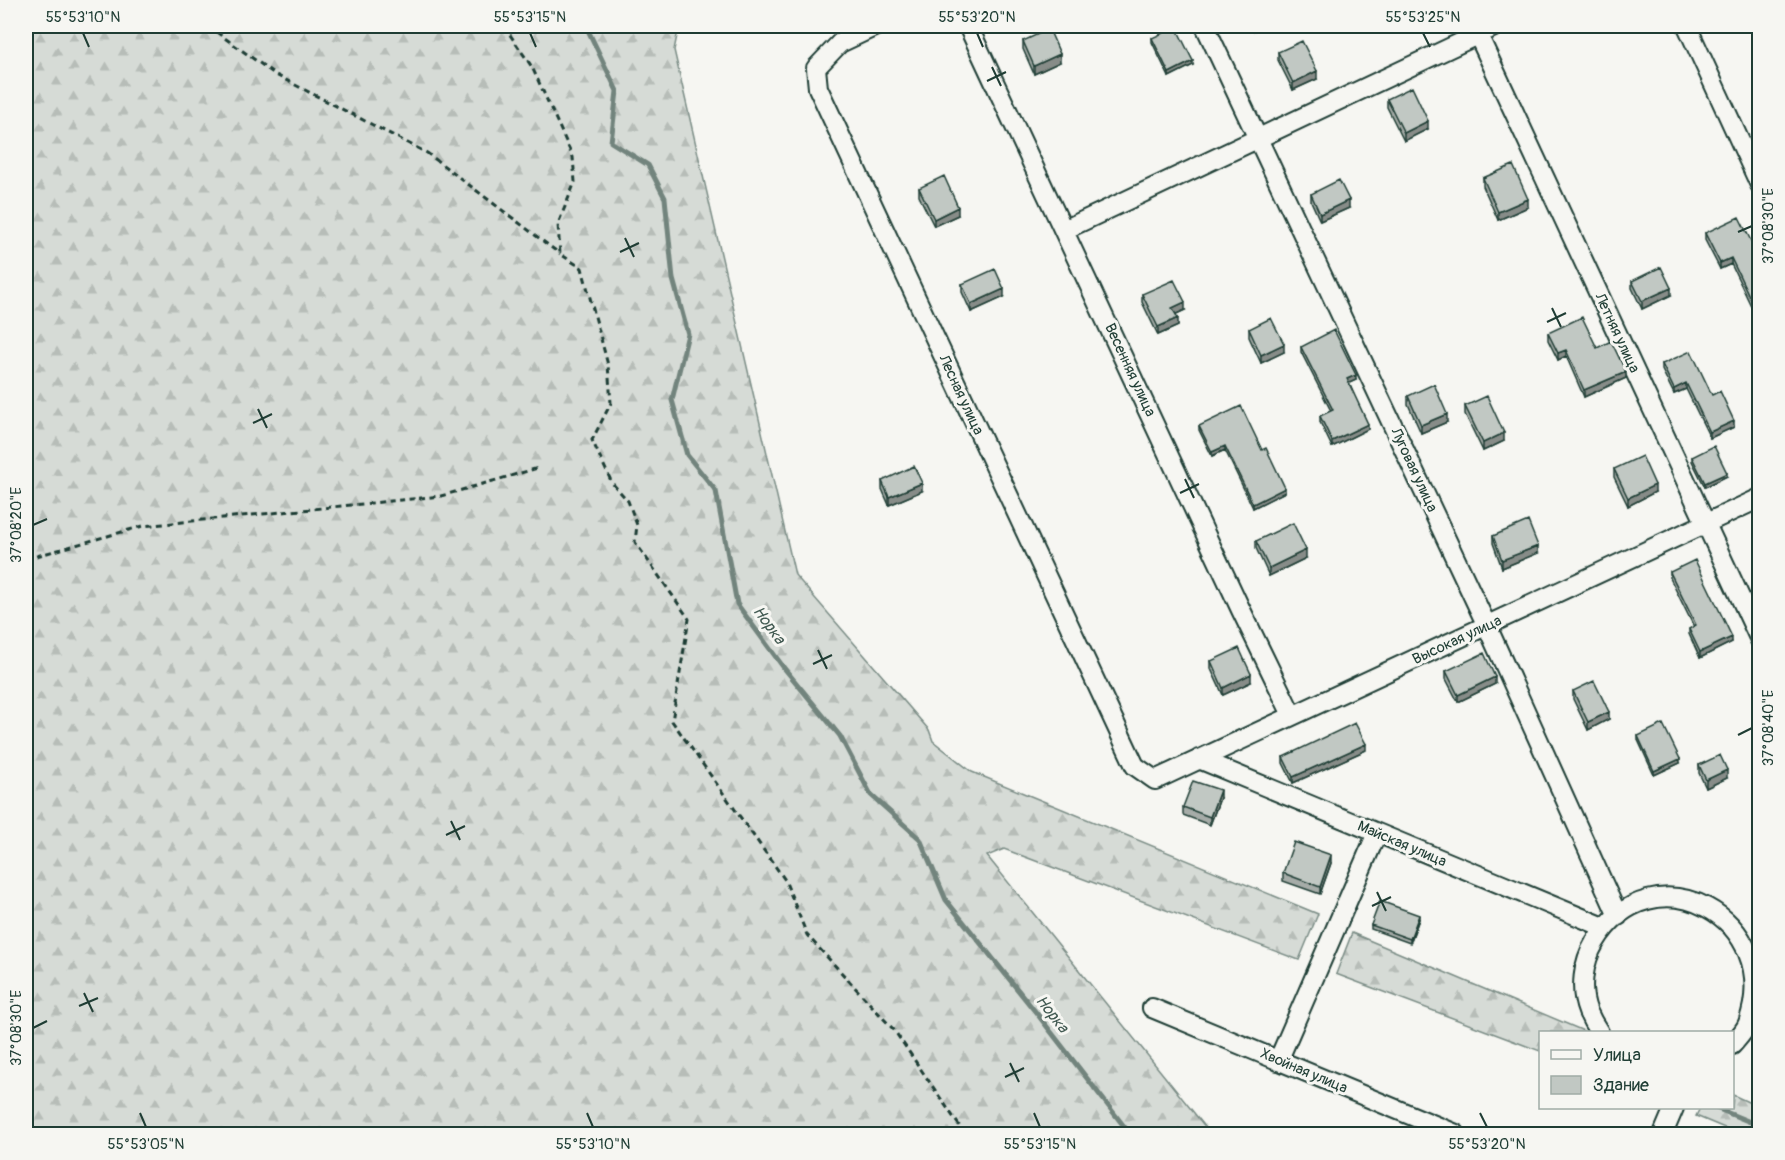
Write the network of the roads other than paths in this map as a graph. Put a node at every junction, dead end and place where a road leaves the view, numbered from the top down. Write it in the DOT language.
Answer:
graph roads {
  1 [pos="876,26"];
  2 [pos="968,26"];
  3 [pos="1205,26"];
  4 [pos="1496,26"];
  5 [pos="1687,26"];
  6 [pos="1476,30"];
  7 [pos="1258,138"];
  8 [pos="1760,185"];
  9 [pos="1064,230"];
  10 [pos="1760,498"];
  11 [pos="1705,523"];
  12 [pos="1487,626"];
  13 [pos="1760,640"];
  14 [pos="1292,715"];
  15 [pos="1199,759"];
  16 [pos="1155,780"];
  17 [pos="1377,833"];
  18 [pos="1611,922"];
  19 [pos="1758,970"];
  20 [pos="1152,1008"];
  21 [pos="1756,1012"];
  22 [pos="1598,1031"];
  23 [pos="1734,1042"];
  24 [pos="1278,1061"];
  25 [pos="1673,1109"];
  26 [pos="1456,1134"];
  27 [pos="1663,1134"];
  1 -- 16 [label="street, Лесная улица"];
  2 -- 9 [label="street, Весенняя улица"];
  3 -- 7 [label="street, Луговая улица"];
  4 -- 6 [label="street"];
  5 -- 8 [label="street"];
  6 -- 7 [label="street"];
  6 -- 11 [label="street, Летняя улица"];
  7 -- 9 [label="street"];
  7 -- 12 [label="street, Луговая улица"];
  9 -- 14 [label="street, Весенняя улица"];
  10 -- 11 [label="street, Высокая улица"];
  11 -- 12 [label="street, Высокая улица"];
  11 -- 13 [label="street, Летняя улица"];
  12 -- 14 [label="street, Высокая улица"];
  12 -- 18 [label="street, Луговая улица"];
  14 -- 15 [label="street, Высокая улица"];
  15 -- 16 [label="street, Высокая улица"];
  15 -- 17 [label="street, Майская улица"];
  17 -- 18 [label="street, Майская улица"];
  17 -- 24 [label="street"];
  18 -- 19 [label="street"];
  18 -- 22 [label="street"];
  19 -- 21 [label="street"];
  20 -- 24 [label="street, Хвойная улица"];
  21 -- 23 [label="street"];
  24 -- 26 [label="street, Хвойная улица"];
  25 -- 27 [label="street"];
}
